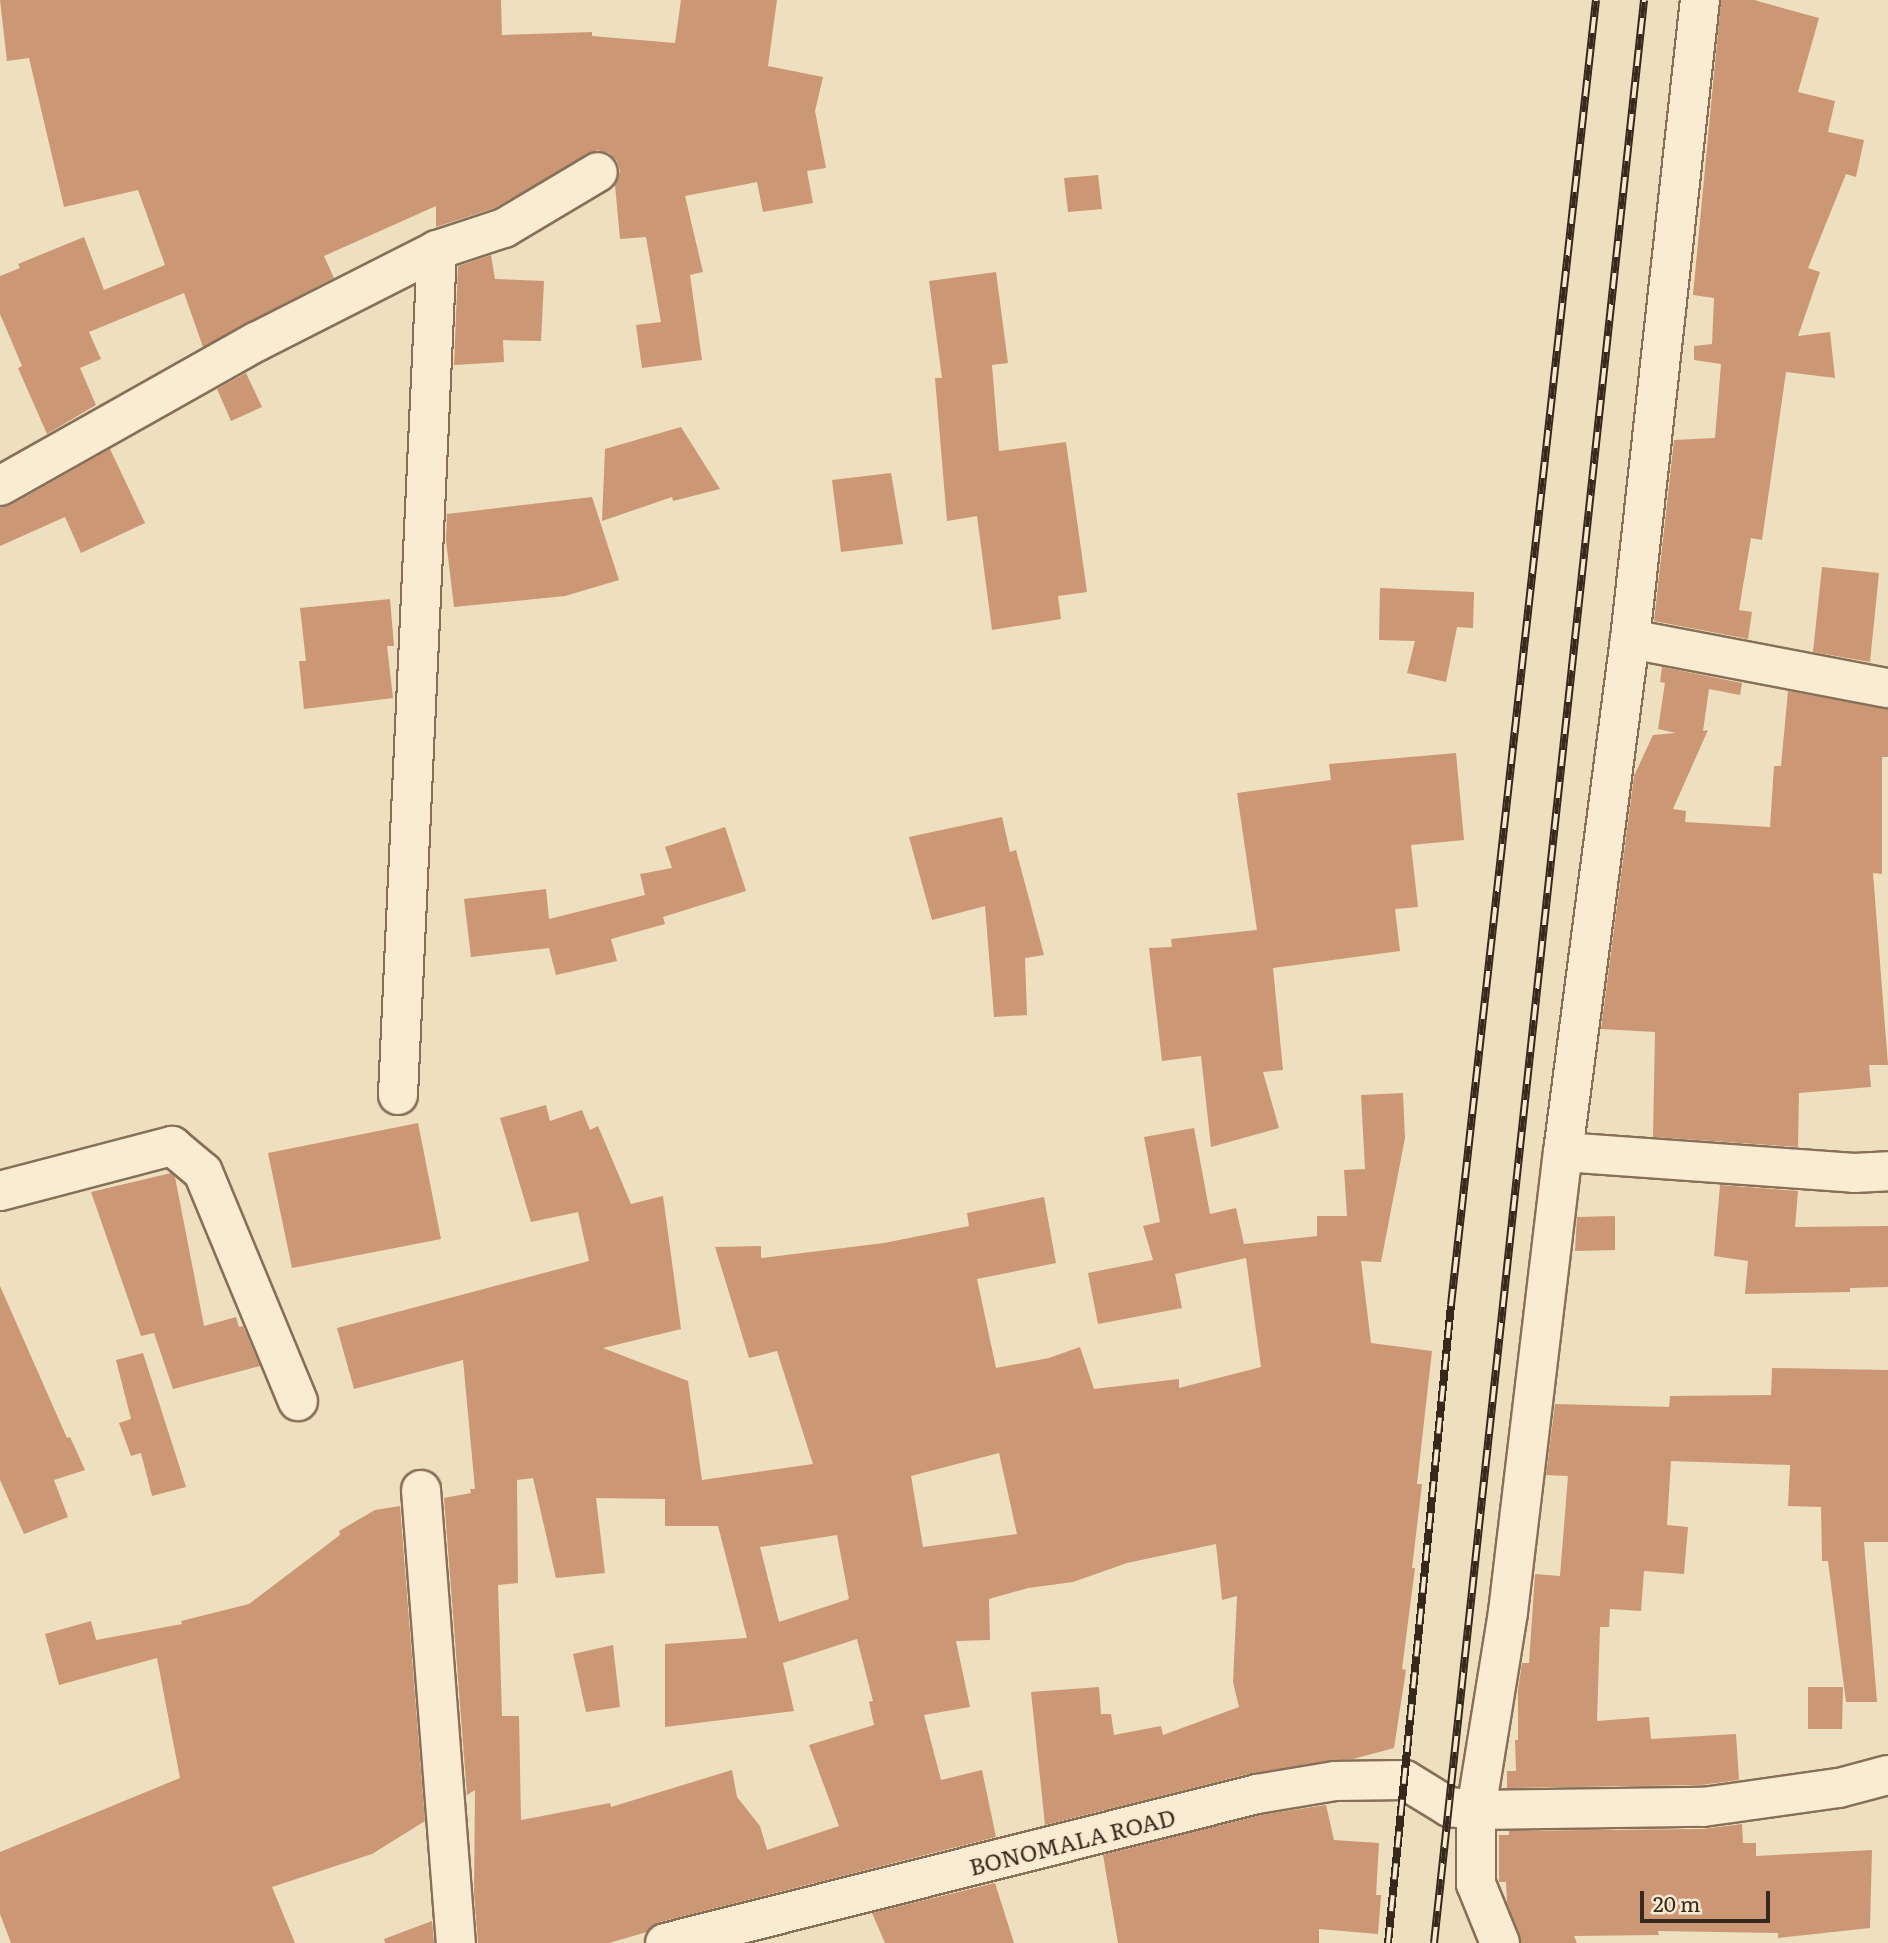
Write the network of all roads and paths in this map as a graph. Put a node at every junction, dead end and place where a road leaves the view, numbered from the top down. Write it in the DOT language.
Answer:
graph roads {
  1 [pos="1700,0"];
  2 [pos="598,172"];
  3 [pos="437,250"];
  4 [pos="0,486"];
  5 [pos="1630,639"];
  6 [pos="1888,688"];
  7 [pos="398,1095"];
  8 [pos="1563,1152"];
  9 [pos="1888,1171"];
  10 [pos="0,1191"];
  11 [pos="298,1401"];
  12 [pos="421,1490"];
  13 [pos="1888,1775"];
  14 [pos="1476,1810"];
  15 [pos="456,1943"];
  16 [pos="665,1943"];
  17 [pos="1500,1943"];
  1 -- 5 [label="street"];
  2 -- 3 [label="street"];
  3 -- 4 [label="street"];
  3 -- 7 [label="street"];
  5 -- 6 [label="street"];
  5 -- 8 [label="street"];
  8 -- 9 [label="street"];
  8 -- 14 [label="street"];
  10 -- 11 [label="street"];
  12 -- 15 [label="street"];
  13 -- 14 [label="street, BONOMALA ROAD"];
  14 -- 16 [label="street, BONOMALA ROAD"];
  14 -- 17 [label="street"];
}
